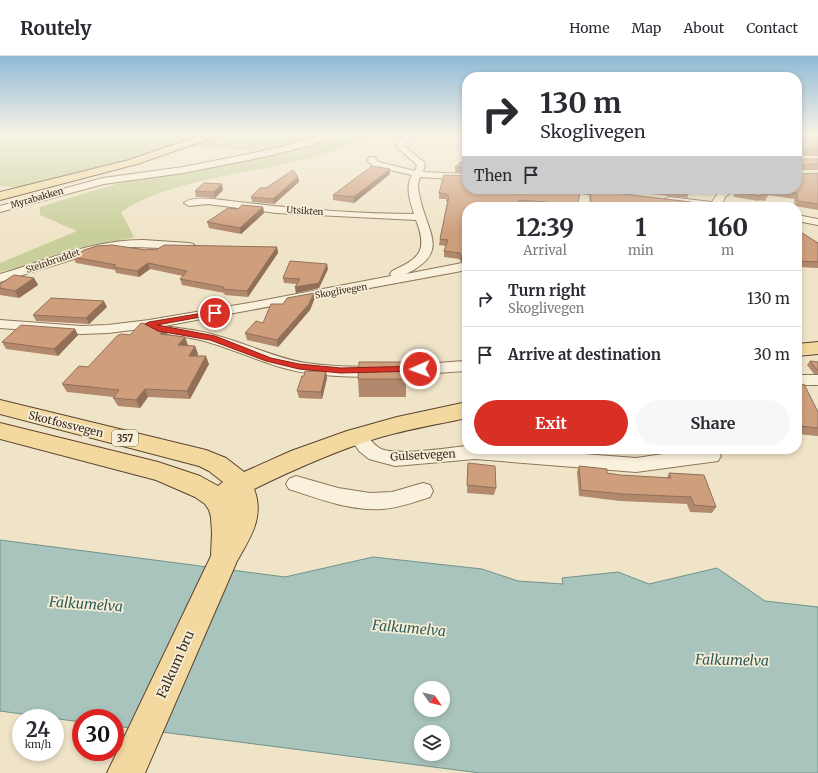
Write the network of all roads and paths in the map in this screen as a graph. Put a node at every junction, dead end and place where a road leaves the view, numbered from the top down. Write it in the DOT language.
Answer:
graph roads {
  1 [pos="116,166"];
  2 [pos="201,166"];
  3 [pos="386,166"];
  4 [pos="421,166"];
  5 [pos="418,174"];
  6 [pos="462,177"];
  7 [pos="615,194"];
  8 [pos="624,195"];
  9 [pos="0,196"];
  10 [pos="662,199"];
  11 [pos="683,202"];
  12 [pos="189,204"];
  13 [pos="0,209"];
  14 [pos="421,217"];
  15 [pos="802,219"];
  16 [pos="818,222"];
  17 [pos="203,246"];
  18 [pos="462,267"];
  19 [pos="0,278"];
  20 [pos="377,284"];
  21 [pos="0,324"];
  22 [pos="149,324"];
  23 [pos="818,348"];
  24 [pos="802,350"];
  25 [pos="462,366"];
  26 [pos="802,380"];
  27 [pos="818,380"];
  28 [pos="0,407"];
  29 [pos="462,411"];
  30 [pos="0,431"];
  31 [pos="358,436"];
  32 [pos="462,453"];
  33 [pos="498,454"];
  34 [pos="712,456"];
  35 [pos="296,484"];
  36 [pos="240,485"];
  37 [pos="423,491"];
  38 [pos="215,498"];
  39 [pos="225,556"];
  40 [pos="126,773"];
  1 -- 9 [label="main road"];
  2 -- 13 [label="street, Myrabakken"];
  3 -- 5 [label="street"];
  4 -- 5 [label="street"];
  5 -- 6 [label="street"];
  5 -- 14 [label="street"];
  7 -- 8 [label="street"];
  10 -- 11 [label="street"];
  12 -- 14 [label="street, Utsikten"];
  14 -- 20 [label="street"];
  15 -- 16 [label="street"];
  17 -- 19 [label="street, Steinbruddet"];
  18 -- 20 [label="street, Skoglivegen"];
  20 -- 22 [label="street, Skoglivegen"];
  21 -- 22 [label="street, Skoglivegen"];
  22 -- 25 [label="street"];
  23 -- 24 [label="main road"];
  26 -- 27 [label="street"];
  28 -- 36 [label="main road, Skotfossvegen / 357"];
  29 -- 31 [label="main road"];
  30 -- 38 [label="main road, Skotfossvegen / 357"];
  31 -- 32 [label="street, Gulsetvegen"];
  31 -- 36 [label="main road"];
  33 -- 34 [label="street, Gulsetvegen"];
  35 -- 37 [label="street"];
  36 -- 38 [label="main road"];
  36 -- 39 [label="main road, 357"];
  38 -- 39 [label="main road, 357"];
  39 -- 40 [label="main road, Falkum bru / 357"];
}
